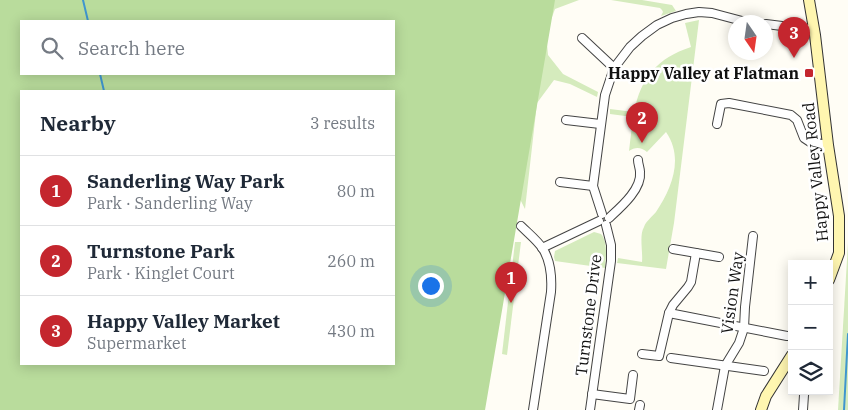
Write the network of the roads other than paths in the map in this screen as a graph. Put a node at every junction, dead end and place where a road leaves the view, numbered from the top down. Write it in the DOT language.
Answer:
graph roads {
  1 [pos="809,0"];
  2 [pos="728,17"];
  3 [pos="773,25"];
  4 [pos="814,28"];
  5 [pos="582,38"];
  6 [pos="614,68"];
  7 [pos="566,120"];
  8 [pos="600,124"];
  9 [pos="718,124"];
  10 [pos="828,145"];
  11 [pos="638,160"];
  12 [pos="560,182"];
  13 [pos="593,186"];
  14 [pos="604,219"];
  15 [pos="521,226"];
  16 [pos="753,236"];
  17 [pos="542,248"];
  18 [pos="673,249"];
  19 [pos="696,253"];
  20 [pos="843,253"];
  21 [pos="719,257"];
  22 [pos="833,272"];
  23 [pos="669,313"];
  24 [pos="744,328"];
  25 [pos="787,336"];
  26 [pos="642,354"];
  27 [pos="671,358"];
  28 [pos="788,361"];
  29 [pos="725,366"];
  30 [pos="764,371"];
  31 [pos="633,375"];
  32 [pos="592,394"];
  33 [pos="804,395"];
  34 [pos="533,410"];
  35 [pos="590,410"];
  36 [pos="718,410"];
  37 [pos="761,410"];
  38 [pos="803,410"];
  1 -- 4 [label="main road, Happy Valley Road"];
  2 -- 6 [label="street, Turnstone Drive"];
  3 -- 4 [label="street"];
  4 -- 10 [label="main road, Happy Valley Road"];
  5 -- 6 [label="street"];
  6 -- 8 [label="street, Turnstone Drive"];
  7 -- 8 [label="street"];
  8 -- 13 [label="street, Turnstone Drive"];
  9 -- 10 [label="street"];
  10 -- 20 [label="main road, Happy Valley Road"];
  11 -- 14 [label="street"];
  12 -- 13 [label="street"];
  13 -- 14 [label="street, Turnstone Drive"];
  14 -- 17 [label="street"];
  14 -- 32 [label="street, Turnstone Drive"];
  15 -- 17 [label="street"];
  16 -- 24 [label="street, Vision Way"];
  17 -- 34 [label="street"];
  18 -- 19 [label="street"];
  19 -- 21 [label="street"];
  19 -- 23 [label="street"];
  20 -- 22 [label="main road, Happy Valley Road"];
  23 -- 24 [label="street"];
  23 -- 26 [label="street"];
  24 -- 25 [label="street"];
  24 -- 29 [label="street, Vision Way"];
  27 -- 29 [label="street"];
  28 -- 37 [label="main road"];
  29 -- 30 [label="street"];
  29 -- 36 [label="street, Vision Way"];
  31 -- 32 [label="street"];
  32 -- 35 [label="street, Turnstone Drive"];
  33 -- 38 [label="street"];
}
